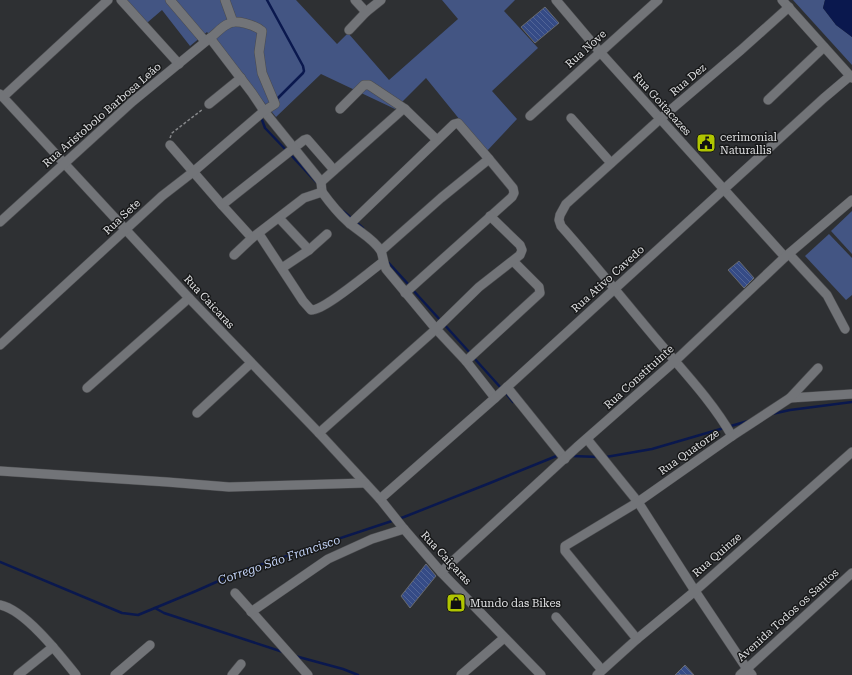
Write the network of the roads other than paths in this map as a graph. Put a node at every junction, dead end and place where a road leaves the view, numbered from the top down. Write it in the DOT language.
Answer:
graph roads {
  1 [pos="108,0"];
  2 [pos="121,0"];
  3 [pos="170,0"];
  4 [pos="225,0"];
  5 [pos="355,0"];
  6 [pos="381,0"];
  7 [pos="556,0"];
  8 [pos="658,0"];
  9 [pos="782,0"];
  10 [pos="789,7"];
  11 [pos="366,12"];
  12 [pos="233,22"];
  13 [pos="349,30"];
  14 [pos="208,40"];
  15 [pos="824,47"];
  16 [pos="600,52"];
  17 [pos="179,64"];
  18 [pos="851,77"];
  19 [pos="241,78"];
  20 [pos="2,96"];
  21 [pos="768,100"];
  22 [pos="209,104"];
  23 [pos="340,109"];
  24 [pos="405,109"];
  25 [pos="264,111"];
  26 [pos="530,116"];
  27 [pos="571,118"];
  28 [pos="660,119"];
  29 [pos="437,140"];
  30 [pos="170,145"];
  31 [pos="294,148"];
  32 [pos="489,159"];
  33 [pos="611,163"];
  34 [pos="66,164"];
  35 [pos="334,170"];
  36 [pos="193,172"];
  37 [pos="320,182"];
  38 [pos="724,189"];
  39 [pos="322,192"];
  40 [pos="852,200"];
  41 [pos="222,205"];
  42 [pos="490,216"];
  43 [pos="279,218"];
  44 [pos="0,222"];
  45 [pos="350,224"];
  46 [pos="127,230"];
  47 [pos="327,234"];
  48 [pos="255,236"];
  49 [pos="309,250"];
  50 [pos="380,250"];
  51 [pos="234,256"];
  52 [pos="787,256"];
  53 [pos="513,261"];
  54 [pos="383,262"];
  55 [pos="282,268"];
  56 [pos="615,289"];
  57 [pos="405,293"];
  58 [pos="189,298"];
  59 [pos="436,329"];
  60 [pos="845,329"];
  61 [pos="0,345"];
  62 [pos="676,360"];
  63 [pos="466,361"];
  64 [pos="251,363"];
  65 [pos="818,368"];
  66 [pos="507,387"];
  67 [pos="87,388"];
  68 [pos="852,394"];
  69 [pos="495,398"];
  70 [pos="790,398"];
  71 [pos="197,413"];
  72 [pos="319,433"];
  73 [pos="730,433"];
  74 [pos="587,439"];
  75 [pos="852,452"];
  76 [pos="563,456"];
  77 [pos="0,471"];
  78 [pos="365,483"];
  79 [pos="380,499"];
  80 [pos="638,502"];
  81 [pos="402,527"];
  82 [pos="442,572"];
  83 [pos="852,573"];
  84 [pos="694,591"];
  85 [pos="235,593"];
  86 [pos="0,605"];
  87 [pos="251,612"];
  88 [pos="556,618"];
  89 [pos="504,638"];
  90 [pos="637,639"];
  91 [pos="150,645"];
  92 [pos="53,647"];
  93 [pos="240,664"];
  94 [pos="600,672"];
  95 [pos="746,673"];
  96 [pos="18,675"];
  97 [pos="76,675"];
  98 [pos="115,675"];
  99 [pos="232,675"];
  100 [pos="308,675"];
  101 [pos="461,675"];
  102 [pos="541,675"];
  1 -- 20 [label="street"];
  2 -- 17 [label="street"];
  3 -- 14 [label="street"];
  4 -- 12 [label="street"];
  5 -- 11 [label="street"];
  6 -- 11 [label="street"];
  7 -- 16 [label="street, Rua Goitacazes"];
  8 -- 16 [label="street, Rua Nove"];
  9 -- 10 [label="street"];
  10 -- 15 [label="street"];
  10 -- 28 [label="street, Rua Dez"];
  11 -- 13 [label="street"];
  12 -- 14 [label="street, Rua Aristobolo Barbosa Leão"];
  12 -- 25 [label="street, Rua Sete"];
  14 -- 17 [label="street, Rua Aristobolo Barbosa Leão"];
  14 -- 19 [label="street"];
  15 -- 18 [label="street"];
  15 -- 21 [label="street"];
  16 -- 26 [label="street, Rua Nove"];
  16 -- 28 [label="street, Rua Goitacazes"];
  17 -- 34 [label="street, Rua Aristobolo Barbosa Leão"];
  18 -- 38 [label="street, Rua Ativo Cavedo"];
  19 -- 22 [label="street"];
  19 -- 25 [label="street"];
  20 -- 34 [label="street, Rua Caicaras"];
  23 -- 24 [label="street"];
  24 -- 29 [label="street"];
  24 -- 35 [label="street"];
  25 -- 31 [label="street"];
  25 -- 36 [label="street, Rua Sete"];
  27 -- 33 [label="street"];
  28 -- 33 [label="street, Rua Dez"];
  28 -- 38 [label="street, Rua Goitacazes"];
  29 -- 32 [label="street"];
  29 -- 45 [label="street"];
  30 -- 36 [label="street"];
  31 -- 35 [label="street"];
  31 -- 37 [label="street"];
  31 -- 41 [label="street"];
  32 -- 42 [label="street"];
  32 -- 50 [label="street"];
  33 -- 56 [label="street, Rua Dez"];
  34 -- 44 [label="street, Rua Aristobolo Barbosa Leão"];
  34 -- 46 [label="street, Rua Caicaras"];
  35 -- 37 [label="street"];
  36 -- 41 [label="street"];
  36 -- 46 [label="street, Rua Sete"];
  37 -- 39 [label="street"];
  38 -- 52 [label="street, Rua Goitacazes"];
  38 -- 56 [label="street, Rua Ativo Cavedo"];
  39 -- 43 [label="street"];
  39 -- 45 [label="street"];
  40 -- 52 [label="street, Rua Constituinte"];
  41 -- 48 [label="street"];
  42 -- 53 [label="street"];
  42 -- 57 [label="street"];
  43 -- 48 [label="street"];
  43 -- 49 [label="street"];
  45 -- 50 [label="street"];
  46 -- 58 [label="street, Rua Caicaras"];
  46 -- 61 [label="street, Rua Sete"];
  47 -- 49 [label="street"];
  48 -- 51 [label="street"];
  48 -- 55 [label="street"];
  49 -- 55 [label="street"];
  50 -- 54 [label="street"];
  52 -- 60 [label="street, Rua Goitacazes"];
  52 -- 62 [label="street, Rua Constituinte"];
  53 -- 59 [label="street"];
  53 -- 63 [label="street"];
  54 -- 55 [label="street"];
  54 -- 57 [label="street"];
  56 -- 62 [label="street"];
  56 -- 66 [label="street, Rua Ativo Cavedo"];
  57 -- 59 [label="street"];
  58 -- 64 [label="street, Rua Caicaras"];
  58 -- 67 [label="street"];
  59 -- 63 [label="street"];
  59 -- 72 [label="street"];
  62 -- 73 [label="street"];
  62 -- 74 [label="street, Rua Constituinte"];
  63 -- 69 [label="street"];
  64 -- 71 [label="street"];
  64 -- 72 [label="street, Rua Caicaras"];
  65 -- 70 [label="street, Rua Quatorze"];
  66 -- 69 [label="street, Rua Ativo Cavedo"];
  66 -- 76 [label="street"];
  68 -- 70 [label="street"];
  69 -- 79 [label="street, Rua Ativo Cavedo"];
  70 -- 73 [label="street, Rua Quatorze"];
  72 -- 78 [label="street, Rua Caicaras"];
  73 -- 80 [label="street, Rua Quatorze"];
  74 -- 76 [label="street, Rua Constituinte"];
  74 -- 80 [label="street"];
  75 -- 84 [label="street, Rua Quinze"];
  76 -- 82 [label="street, Rua Constituinte"];
  77 -- 78 [label="street"];
  78 -- 79 [label="street, Rua Caicaras"];
  79 -- 81 [label="street, Rua Caicaras"];
  80 -- 84 [label="street"];
  80 -- 90 [label="street, Rua Quatorze"];
  81 -- 82 [label="street, Rua Caiçaras"];
  81 -- 87 [label="street"];
  82 -- 89 [label="street, Rua Caiçaras"];
  83 -- 95 [label="street, Avenida Todos os Santos"];
  84 -- 90 [label="street, Rua Quinze"];
  84 -- 95 [label="street"];
  85 -- 87 [label="street"];
  86 -- 92 [label="street"];
  87 -- 100 [label="street"];
  88 -- 94 [label="street"];
  89 -- 101 [label="street"];
  89 -- 102 [label="street, Rua Caiçaras"];
  90 -- 94 [label="street, Rua Quinze"];
  91 -- 98 [label="street"];
  92 -- 96 [label="street"];
  92 -- 97 [label="street"];
  93 -- 99 [label="street"];
}
